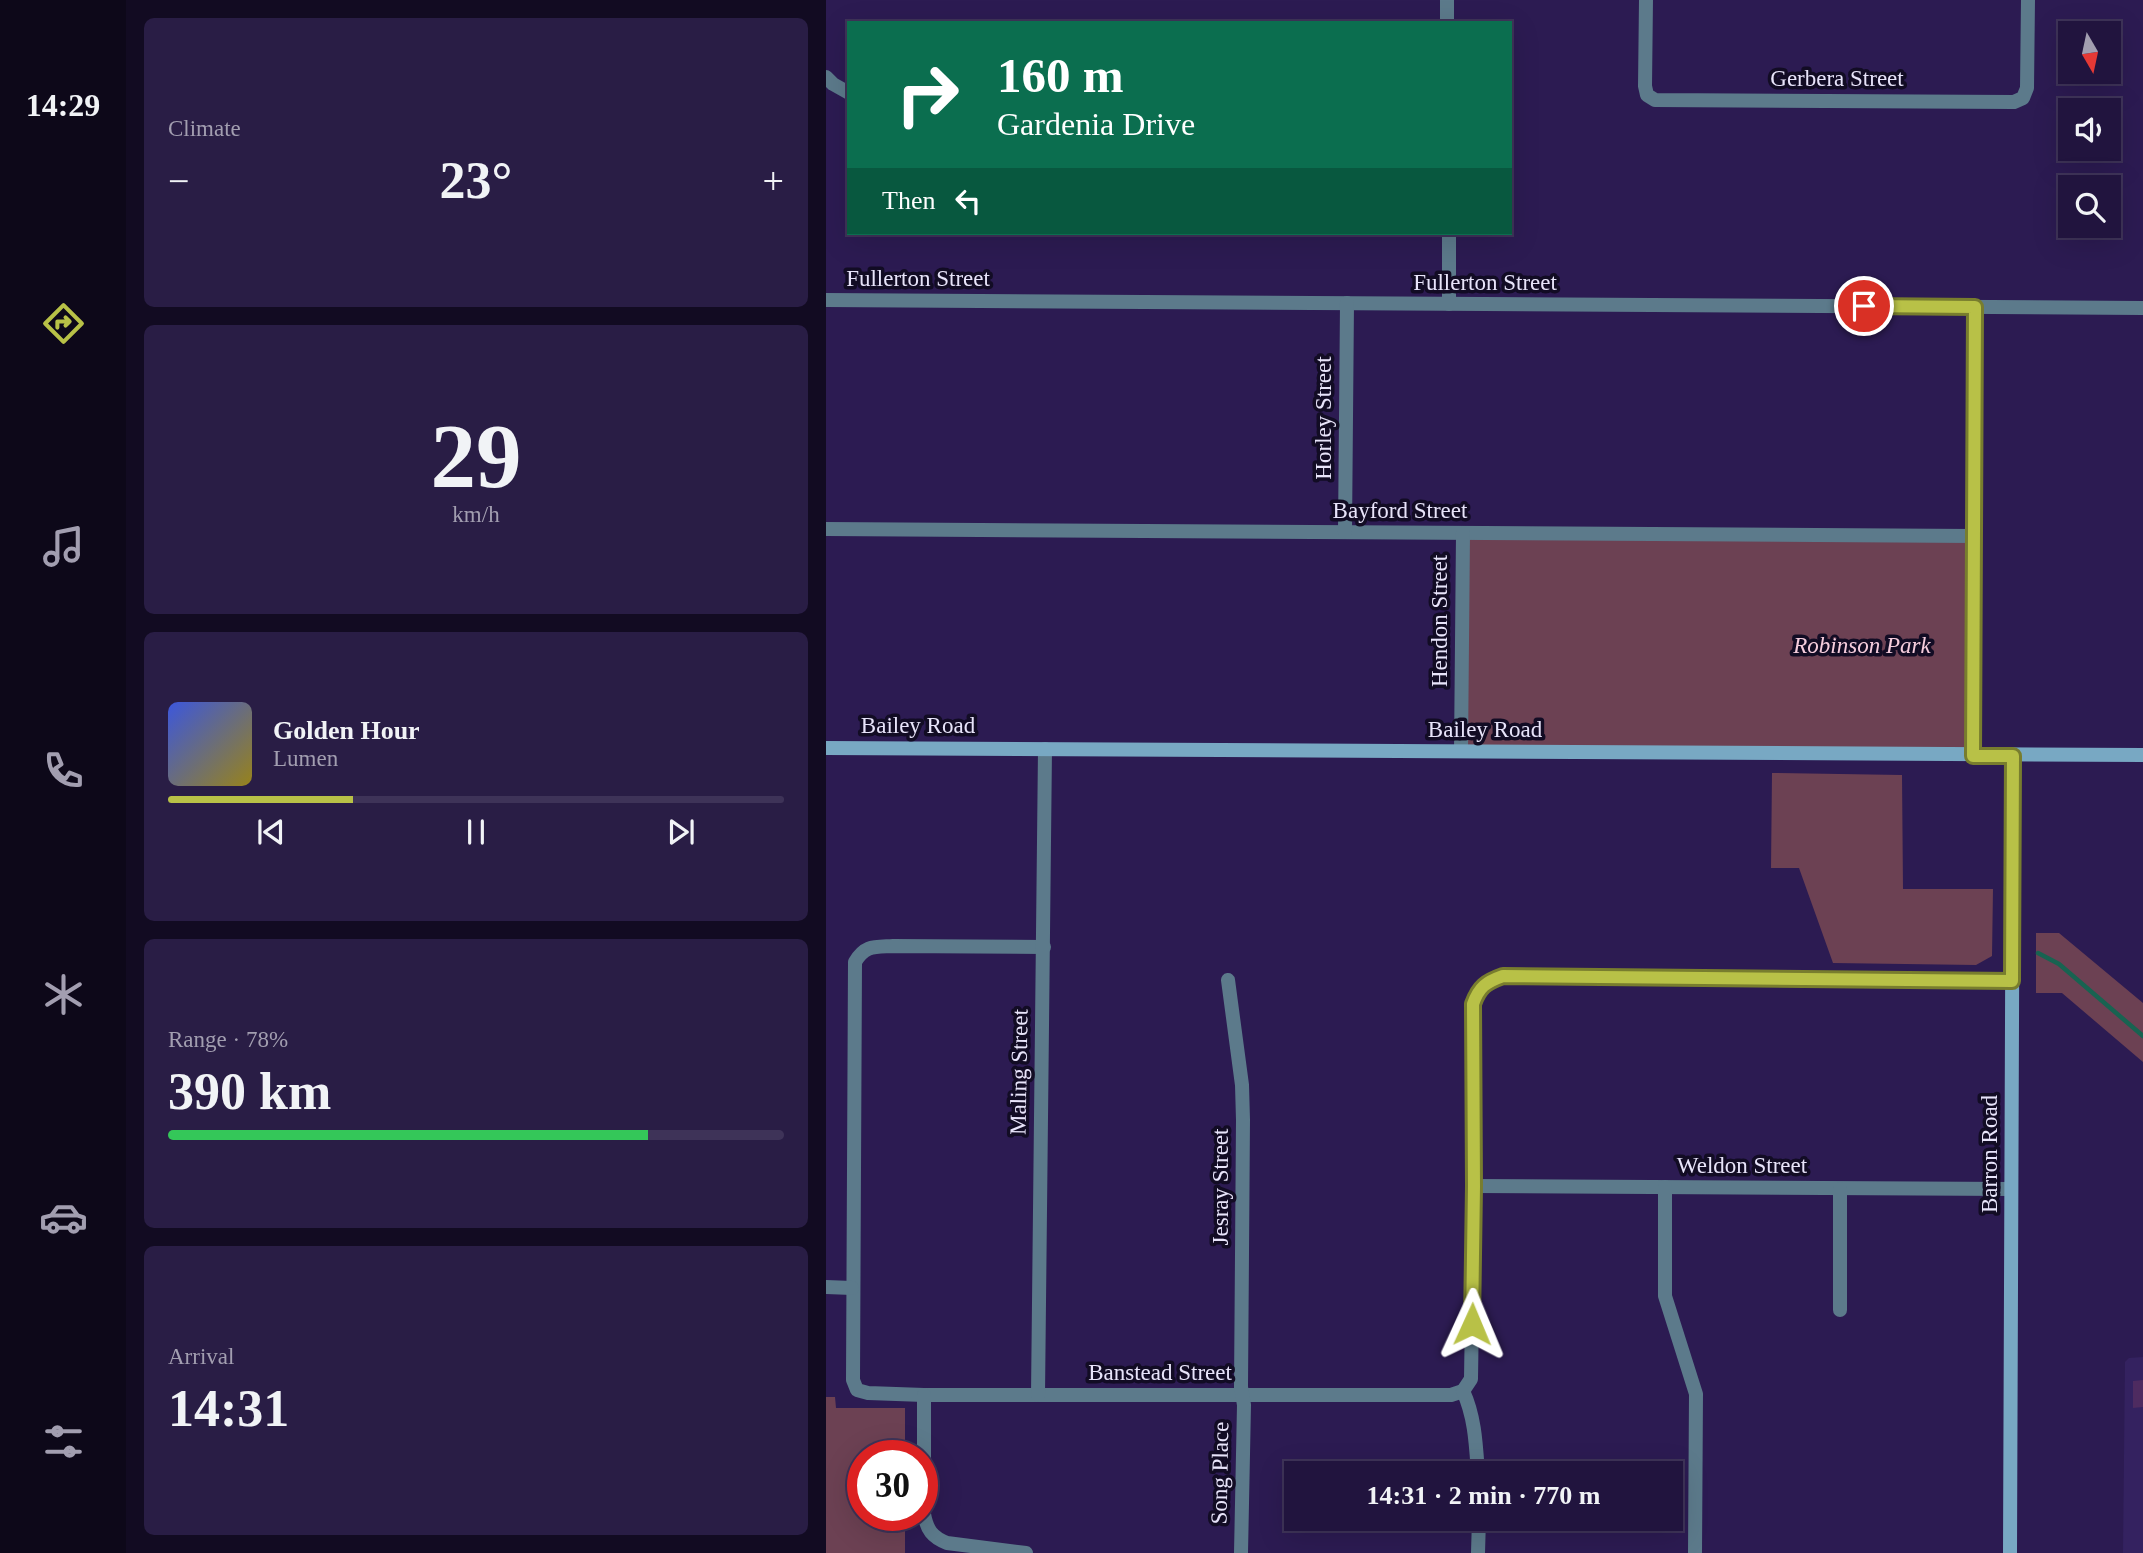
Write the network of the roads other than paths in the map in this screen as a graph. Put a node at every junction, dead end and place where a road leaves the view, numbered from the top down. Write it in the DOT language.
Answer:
graph roads {
  1 [pos="1447,0"];
  2 [pos="1646,0"];
  3 [pos="2028,0"];
  4 [pos="1447,21"];
  5 [pos="826,77"];
  6 [pos="847,92"];
  7 [pos="1448,235"];
  8 [pos="826,300"];
  9 [pos="1347,303"];
  10 [pos="1449,304"];
  11 [pos="1975,307"];
  12 [pos="2143,308"];
  13 [pos="826,529"];
  14 [pos="1345,532"];
  15 [pos="1462,533"];
  16 [pos="1973,536"];
  17 [pos="826,748"];
  18 [pos="1045,749"];
  19 [pos="1461,751"];
  20 [pos="2143,755"];
  21 [pos="1973,756"];
  22 [pos="2013,756"];
  23 [pos="1044,947"];
  24 [pos="1228,980"];
  25 [pos="2012,981"];
  26 [pos="1474,1186"];
  27 [pos="1665,1187"];
  28 [pos="1840,1189"];
  29 [pos="2011,1189"];
  30 [pos="826,1287"];
  31 [pos="852,1288"];
  32 [pos="1840,1310"];
  33 [pos="1463,1391"];
  34 [pos="924,1395"];
  35 [pos="1038,1395"];
  36 [pos="1242,1395"];
  37 [pos="1477,1461"];
  38 [pos="1479,1531"];
  39 [pos="1026,1553"];
  40 [pos="1241,1553"];
  41 [pos="1478,1553"];
  42 [pos="1695,1553"];
  43 [pos="2010,1553"];
  1 -- 4 [label="street"];
  2 -- 3 [label="street, Gerbera Street"];
  5 -- 6 [label="street"];
  7 -- 10 [label="street"];
  8 -- 9 [label="street, Fullerton Street"];
  9 -- 10 [label="street, Fullerton Street"];
  9 -- 14 [label="street, Horley Street"];
  10 -- 11 [label="street, Fullerton Street"];
  11 -- 12 [label="street, Fullerton Street"];
  11 -- 16 [label="street"];
  13 -- 14 [label="street, Bayford Street"];
  14 -- 15 [label="street, Bayford Street"];
  15 -- 16 [label="street, Bayford Street"];
  15 -- 19 [label="street, Hendon Street"];
  16 -- 21 [label="street"];
  17 -- 18 [label="street, Bailey Road"];
  18 -- 19 [label="street, Bailey Road"];
  18 -- 23 [label="street, Maling Street"];
  19 -- 21 [label="street, Bailey Road"];
  20 -- 22 [label="street, Bailey Road"];
  21 -- 22 [label="street, Bailey Road"];
  22 -- 25 [label="street, Barron Road"];
  23 -- 31 [label="street"];
  23 -- 35 [label="street, Maling Street"];
  24 -- 36 [label="street, Jesray Street"];
  25 -- 26 [label="street"];
  25 -- 29 [label="street, Barron Road"];
  26 -- 27 [label="street, Weldon Street"];
  26 -- 33 [label="street"];
  27 -- 28 [label="street, Weldon Street"];
  27 -- 42 [label="street"];
  28 -- 29 [label="street, Weldon Street"];
  28 -- 32 [label="street"];
  29 -- 43 [label="street, Barron Road"];
  30 -- 31 [label="street"];
  31 -- 34 [label="street, Banstead Street"];
  33 -- 36 [label="street, Banstead Street"];
  33 -- 37 [label="street"];
  34 -- 35 [label="street, Banstead Street"];
  34 -- 39 [label="street"];
  35 -- 36 [label="street, Banstead Street"];
  36 -- 40 [label="street, Song Place"];
  38 -- 41 [label="street"];
}
